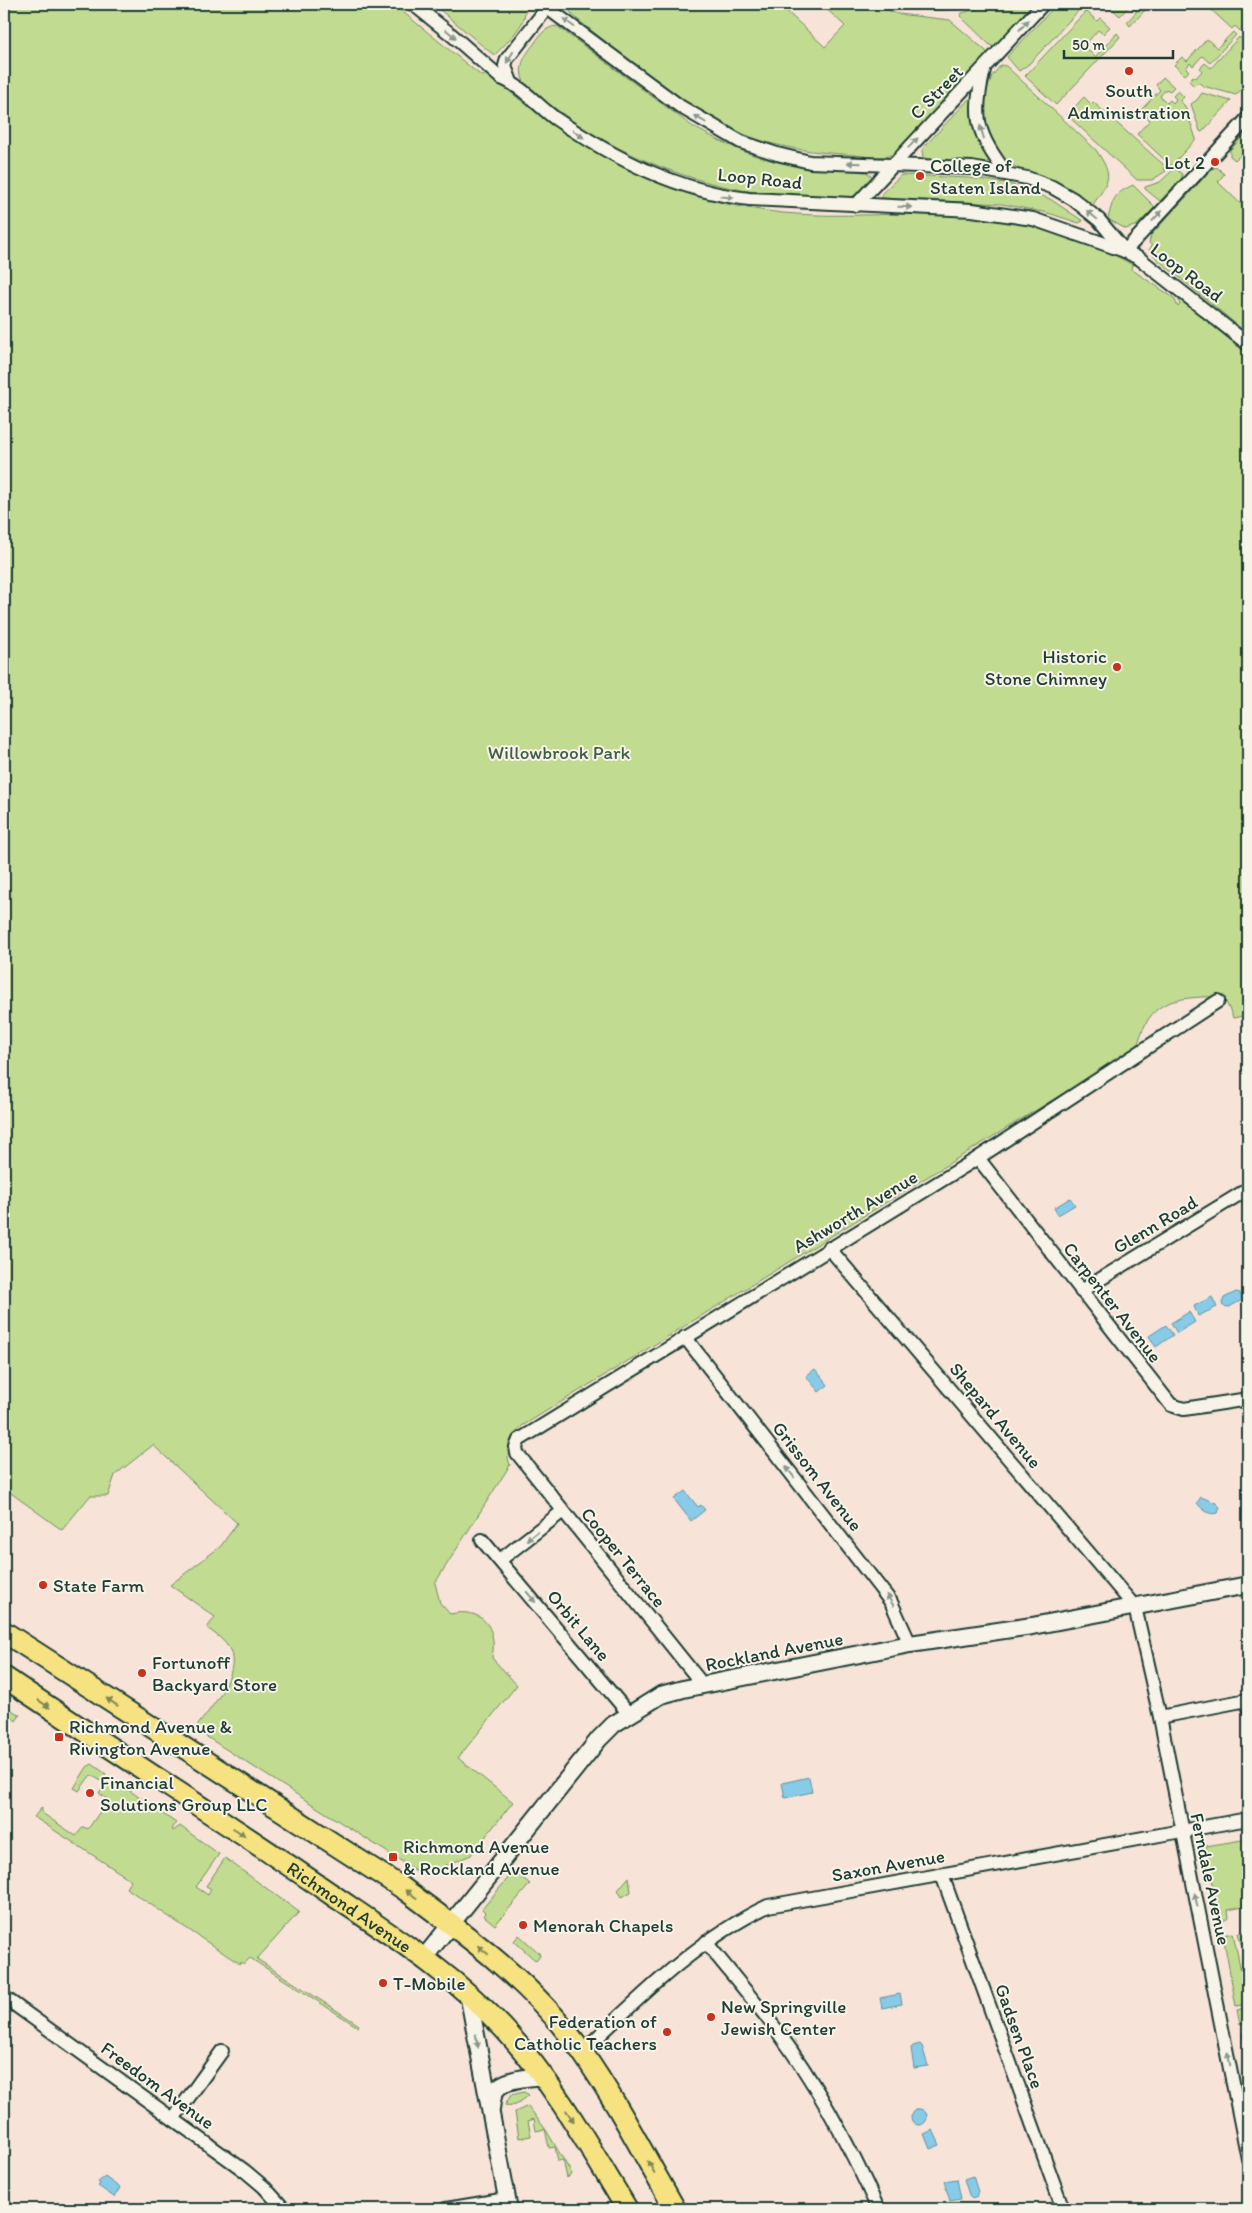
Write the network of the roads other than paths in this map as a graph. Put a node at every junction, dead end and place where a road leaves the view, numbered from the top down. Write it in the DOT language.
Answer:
graph roads {
  1 [pos="413,4"];
  2 [pos="1043,4"];
  3 [pos="547,5"];
  4 [pos="985,68"];
  5 [pos="511,82"];
  6 [pos="1248,118"];
  7 [pos="892,165"];
  8 [pos="1007,174"];
  9 [pos="856,205"];
  10 [pos="1125,251"];
  11 [pos="1248,344"];
  12 [pos="1218,1001"];
  13 [pos="978,1158"];
  14 [pos="1248,1189"];
  15 [pos="829,1248"];
  16 [pos="1081,1291"];
  17 [pos="685,1337"];
  18 [pos="1248,1399"];
  19 [pos="517,1453"];
  20 [pos="564,1511"];
  21 [pos="482,1540"];
  22 [pos="500,1560"];
  23 [pos="1248,1586"];
  24 [pos="1135,1607"];
  25 [pos="4,1632"];
  26 [pos="910,1644"];
  27 [pos="4,1678"];
  28 [pos="703,1685"];
  29 [pos="1248,1706"];
  30 [pos="630,1714"];
  31 [pos="1160,1717"];
  32 [pos="1248,1819"];
  33 [pos="1182,1832"];
  34 [pos="942,1875"];
  35 [pos="450,1923"];
  36 [pos="706,1942"];
  37 [pos="423,1959"];
  38 [pos="468,1993"];
  39 [pos="4,1997"];
  40 [pos="222,2051"];
  41 [pos="582,2052"];
  42 [pos="542,2076"];
  43 [pos="490,2112"];
  44 [pos="173,2119"];
  45 [pos="1248,2159"];
  46 [pos="508,2204"];
  47 [pos="284,2209"];
  48 [pos="446,2209"];
  49 [pos="627,2209"];
  50 [pos="675,2209"];
  51 [pos="878,2209"];
  52 [pos="1063,2209"];
  1 -- 5 [label="street, Loop Road, one-way"];
  4 -- 2 [label="street, C Street, one-way"];
  3 -- 5 [label="street, one-way"];
  7 -- 3 [label="street, Loop Road, one-way"];
  7 -- 4 [label="street, C Street, one-way"];
  8 -- 4 [label="street, one-way"];
  5 -- 9 [label="street, Loop Road, one-way"];
  10 -- 6 [label="street, one-way"];
  7 -- 8 [label="street, Loop Road"];
  7 -- 9 [label="street, C Street"];
  10 -- 8 [label="street, Loop Road, one-way"];
  9 -- 10 [label="street, Loop Road, one-way"];
  10 -- 11 [label="street, Loop Road"];
  12 -- 13 [label="street, Ashworth Avenue"];
  13 -- 15 [label="street, Ashworth Avenue"];
  13 -- 16 [label="street, Carpenter Avenue"];
  14 -- 16 [label="street, Glenn Road"];
  15 -- 17 [label="street, Ashworth Avenue"];
  15 -- 24 [label="street, Shepard Avenue"];
  16 -- 18 [label="street, Carpenter Avenue"];
  17 -- 19 [label="street, Ashworth Avenue"];
  26 -- 17 [label="street, Grissom Avenue, one-way"];
  19 -- 20 [label="street, Cooper Terrace"];
  20 -- 22 [label="street, one-way"];
  20 -- 28 [label="street, Cooper Terrace"];
  21 -- 22 [label="street, Orbit Lane"];
  22 -- 30 [label="street, Orbit Lane, one-way"];
  23 -- 24 [label="street, Rockland Avenue"];
  24 -- 26 [label="street, Rockland Avenue"];
  24 -- 31 [label="street, Ferndale Avenue"];
  35 -- 25 [label="main road, one-way"];
  26 -- 28 [label="street, Rockland Avenue"];
  27 -- 37 [label="main road, Richmond Avenue, one-way"];
  28 -- 30 [label="street, Rockland Avenue"];
  29 -- 31 [label="street"];
  30 -- 35 [label="street, Rockland Avenue"];
  31 -- 33 [label="street, Ferndale Avenue"];
  32 -- 33 [label="street, Saxon Avenue"];
  33 -- 34 [label="street, Saxon Avenue"];
  45 -- 33 [label="street, Ferndale Avenue, one-way"];
  34 -- 36 [label="street, Saxon Avenue"];
  34 -- 52 [label="street, Gadsen Place"];
  35 -- 37 [label="street, Rockland Avenue"];
  41 -- 35 [label="main road, one-way"];
  36 -- 41 [label="street, Saxon Avenue"];
  36 -- 51 [label="street"];
  37 -- 38 [label="main road, Richmond Avenue"];
  38 -- 42 [label="main road, Richmond Avenue"];
  38 -- 43 [label="street, one-way"];
  39 -- 44 [label="street, Freedom Avenue"];
  40 -- 44 [label="street"];
  50 -- 41 [label="main road, one-way"];
  42 -- 43 [label="street"];
  42 -- 49 [label="main road, Richmond Avenue, one-way"];
  43 -- 46 [label="street"];
  44 -- 47 [label="street, Freedom Avenue"];
  46 -- 48 [label="street"];
}
